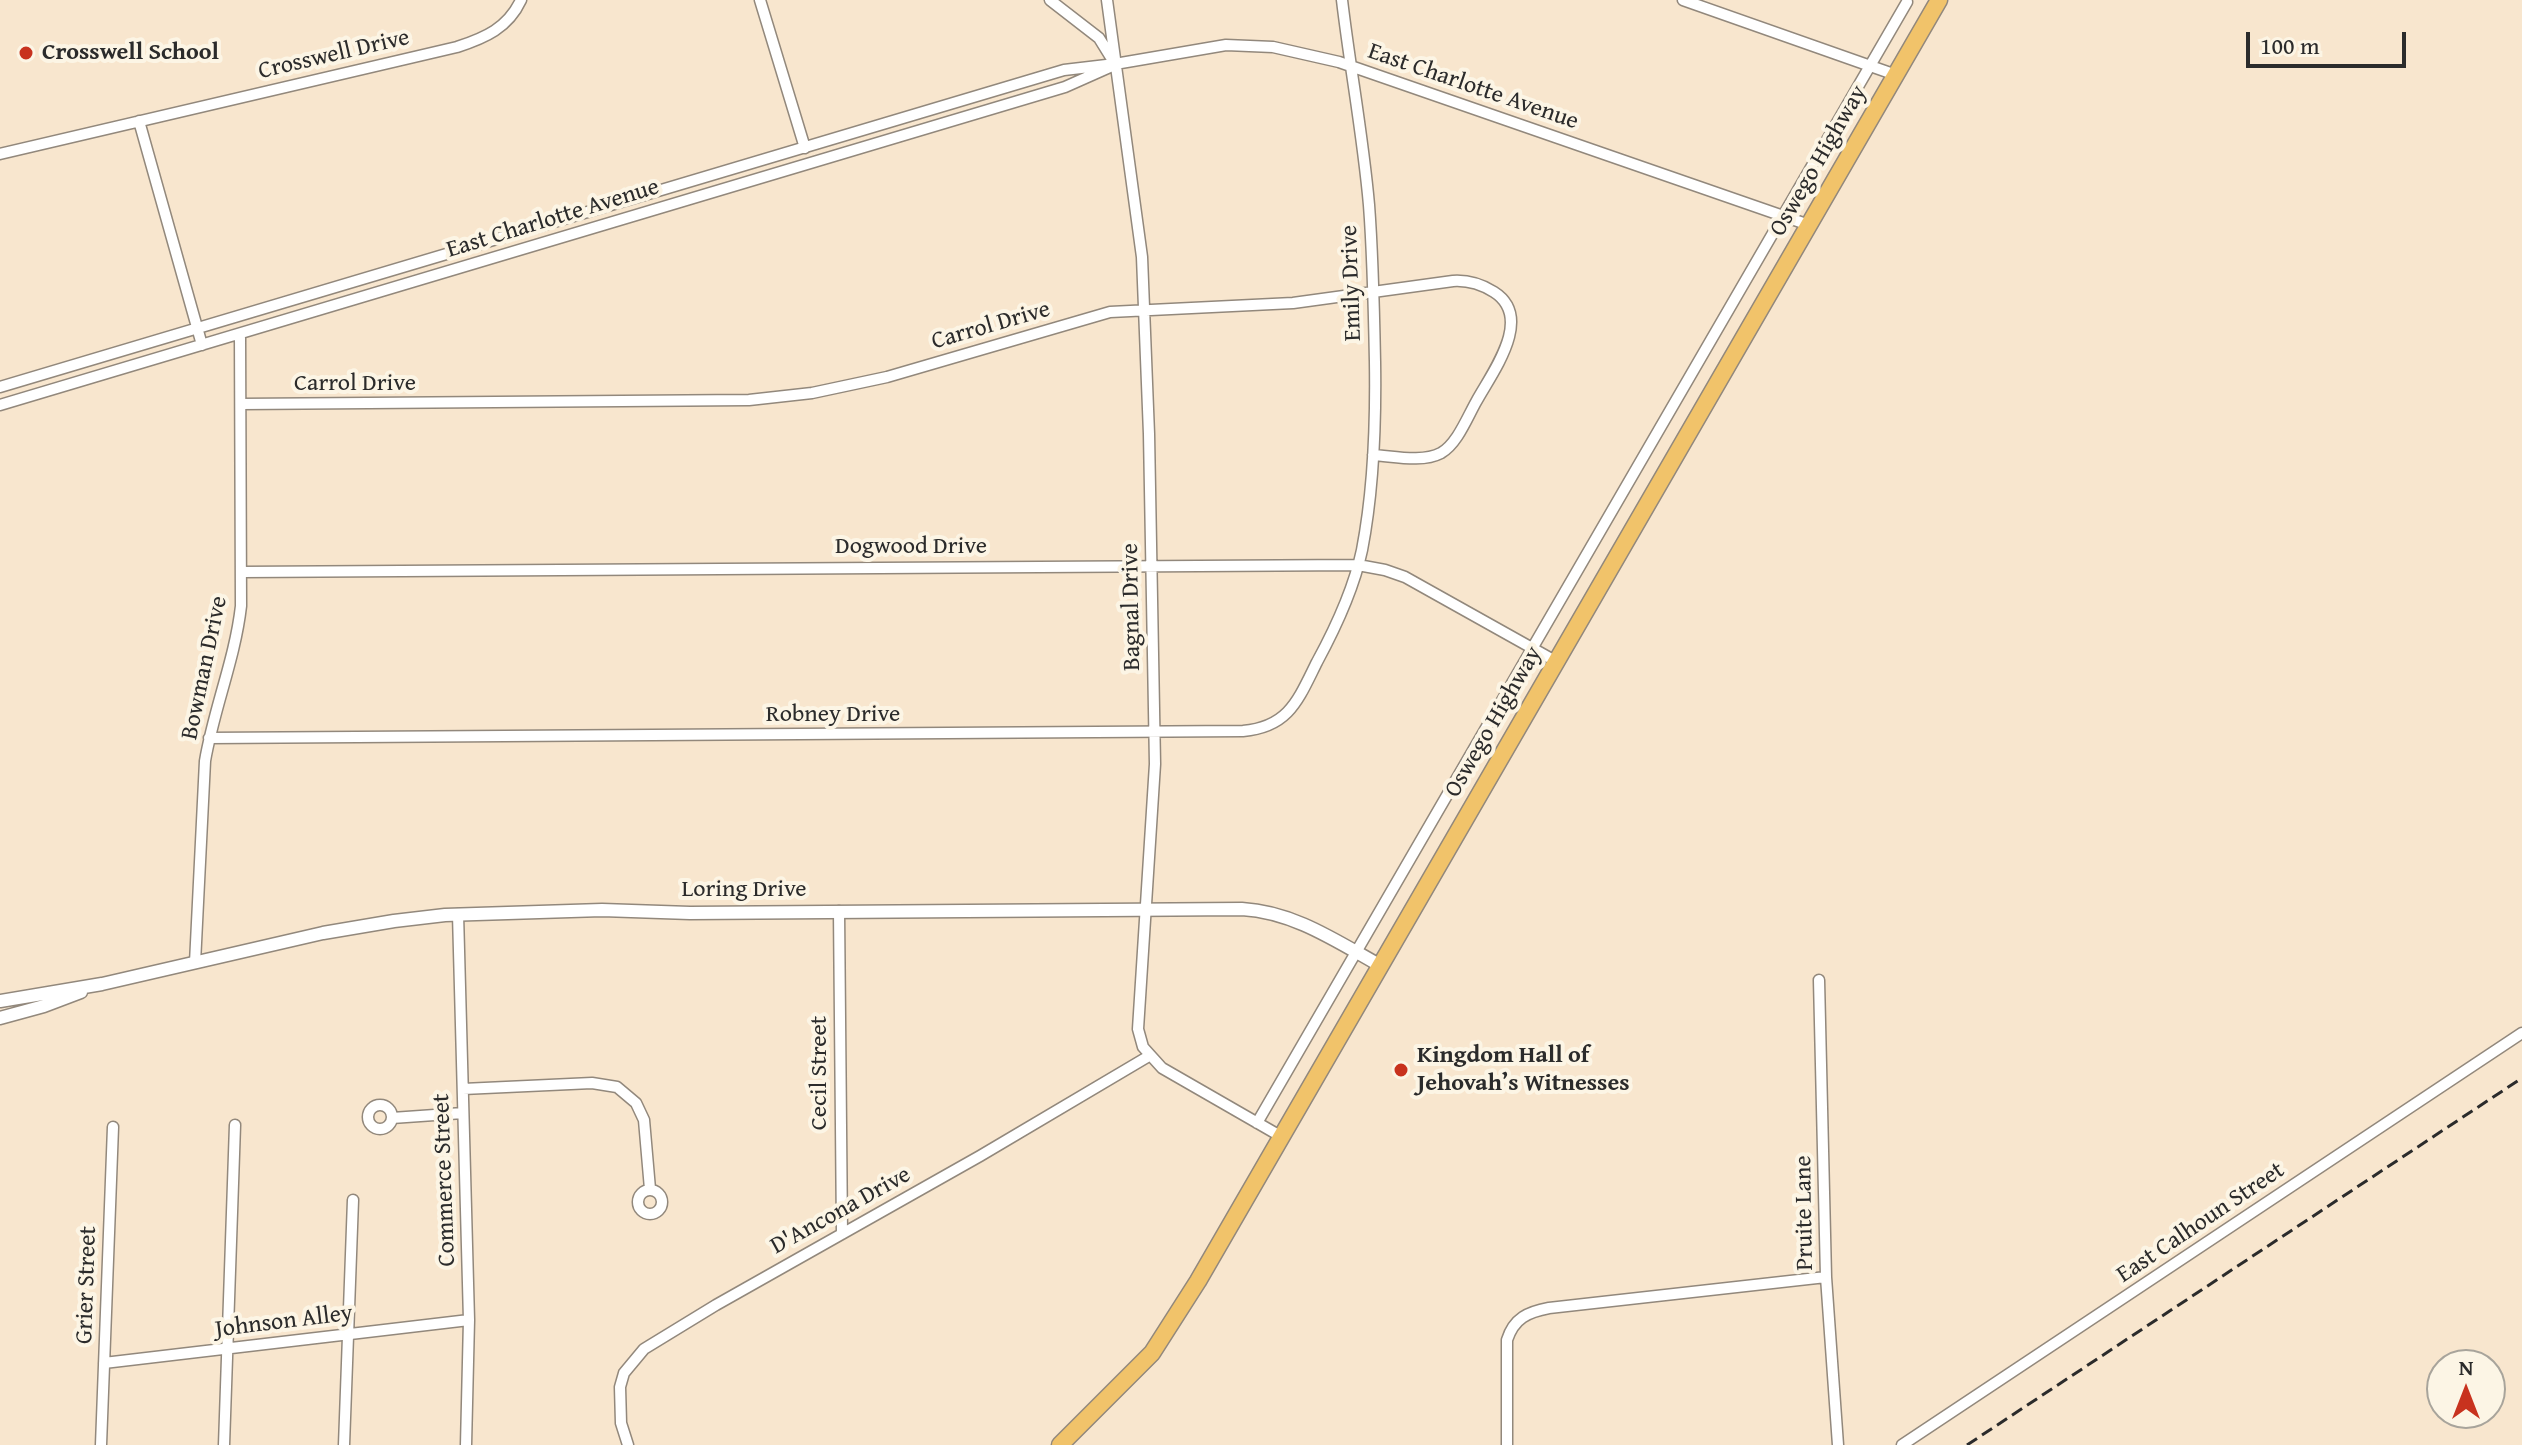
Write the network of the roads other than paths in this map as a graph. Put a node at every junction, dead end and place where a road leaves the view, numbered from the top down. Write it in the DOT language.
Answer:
graph roads {
  1 [pos="521,0"];
  2 [pos="760,0"];
  3 [pos="1050,0"];
  4 [pos="1107,0"];
  5 [pos="1342,0"];
  6 [pos="1683,0"];
  7 [pos="1939,0"];
  8 [pos="1907,2"];
  9 [pos="1115,64"];
  10 [pos="1350,66"];
  11 [pos="1870,66"];
  12 [pos="1896,75"];
  13 [pos="139,121"];
  14 [pos="805,148"];
  15 [pos="0,154"];
  16 [pos="1783,216"];
  17 [pos="1809,225"];
  18 [pos="1373,293"];
  19 [pos="1145,309"];
  20 [pos="198,328"];
  21 [pos="240,334"];
  22 [pos="202,345"];
  23 [pos="0,387"];
  24 [pos="241,404"];
  25 [pos="0,405"];
  26 [pos="1373,455"];
  27 [pos="1358,565"];
  28 [pos="1152,566"];
  29 [pos="242,572"];
  30 [pos="1534,649"];
  31 [pos="1557,662"];
  32 [pos="1154,732"];
  33 [pos="209,738"];
  34 [pos="1146,909"];
  35 [pos="839,911"];
  36 [pos="458,914"];
  37 [pos="1356,952"];
  38 [pos="195,963"];
  39 [pos="1381,966"];
  40 [pos="1819,980"];
  41 [pos="102,984"];
  42 [pos="0,1001"];
  43 [pos="0,1018"];
  44 [pos="2522,1033"];
  45 [pos="1149,1056"];
  46 [pos="463,1089"];
  47 [pos="463,1113"];
  48 [pos="392,1118"];
  49 [pos="1257,1123"];
  50 [pos="235,1125"];
  51 [pos="113,1127"];
  52 [pos="1282,1137"];
  53 [pos="650,1189"];
  54 [pos="353,1200"];
  55 [pos="842,1234"];
  56 [pos="1826,1277"];
  57 [pos="469,1320"];
  58 [pos="348,1334"];
  59 [pos="227,1349"];
  60 [pos="104,1363"];
  61 [pos="101,1445"];
  62 [pos="224,1445"];
  63 [pos="344,1445"];
  64 [pos="466,1445"];
  65 [pos="628,1445"];
  66 [pos="1060,1445"];
  67 [pos="1507,1445"];
  68 [pos="1838,1445"];
  69 [pos="1902,1445"];
  1 -- 13 [label="street, Crosswell Drive"];
  2 -- 14 [label="street"];
  3 -- 9 [label="street"];
  4 -- 9 [label="street, Bagnal Drive"];
  5 -- 10 [label="street, Emily Drive"];
  6 -- 11 [label="street"];
  7 -- 12 [label="main road, Oswego Highway"];
  8 -- 11 [label="street, Oswego Highway"];
  9 -- 10 [label="street, East Charlotte Avenue"];
  9 -- 14 [label="street, East Charlotte Avenue"];
  9 -- 19 [label="street, Bagnal Drive"];
  9 -- 21 [label="street, East Charlotte Avenue"];
  10 -- 16 [label="street, East Charlotte Avenue"];
  10 -- 18 [label="street, Emily Drive"];
  11 -- 12 [label="street"];
  11 -- 16 [label="street, Oswego Highway"];
  12 -- 17 [label="main road, Oswego Highway"];
  13 -- 15 [label="street, Crosswell Drive"];
  13 -- 20 [label="street"];
  14 -- 20 [label="street, East Charlotte Avenue"];
  16 -- 17 [label="street, East Charlotte Avenue"];
  16 -- 30 [label="street, Oswego Highway"];
  17 -- 31 [label="main road, Oswego Highway"];
  18 -- 19 [label="street, Carrol Drive"];
  18 -- 26 [label="street, Emily Drive"];
  18 -- 26 [label="street, Carrol Drive"];
  19 -- 24 [label="street, Carrol Drive"];
  19 -- 28 [label="street, Bagnal Drive"];
  20 -- 22 [label="street"];
  20 -- 23 [label="street, East Charlotte Avenue"];
  21 -- 22 [label="street, East Charlotte Avenue"];
  21 -- 24 [label="street, Bowman Drive"];
  22 -- 25 [label="street, East Charlotte Avenue"];
  24 -- 29 [label="street, Bowman Drive"];
  26 -- 27 [label="street, Emily Drive"];
  27 -- 28 [label="street, Dogwood Drive"];
  27 -- 30 [label="street, Dogwood Drive"];
  27 -- 32 [label="street, Robney Drive"];
  28 -- 29 [label="street, Dogwood Drive"];
  28 -- 32 [label="street, Bagnal Drive"];
  29 -- 33 [label="street, Bowman Drive"];
  30 -- 31 [label="street, Dogwood Drive"];
  30 -- 37 [label="street, Oswego Highway"];
  31 -- 39 [label="main road, Oswego Highway"];
  32 -- 33 [label="street, Robney Drive"];
  32 -- 34 [label="street, Bagnal Drive"];
  33 -- 38 [label="street, Bowman Drive"];
  34 -- 35 [label="street, Loring Drive"];
  34 -- 37 [label="street, Loring Drive"];
  34 -- 45 [label="street, Bagnal Drive"];
  35 -- 36 [label="street, Loring Drive"];
  35 -- 55 [label="street, Cecil Street"];
  36 -- 38 [label="street, Loring Drive"];
  36 -- 46 [label="street, Commerce Street"];
  37 -- 39 [label="street, Loring Drive"];
  37 -- 49 [label="street, Oswego Highway"];
  38 -- 41 [label="street, Loring Drive"];
  39 -- 52 [label="main road, Oswego Highway"];
  40 -- 56 [label="street, Pruite Lane"];
  41 -- 42 [label="street, Loring Drive"];
  41 -- 43 [label="street, Loring Drive"];
  44 -- 69 [label="street, East Calhoun Street"];
  45 -- 49 [label="street"];
  45 -- 55 [label="street, D'Ancona Drive"];
  46 -- 47 [label="street, Commerce Street"];
  46 -- 53 [label="street"];
  47 -- 48 [label="street"];
  47 -- 57 [label="street, Commerce Street"];
  49 -- 52 [label="street"];
  50 -- 59 [label="street"];
  51 -- 60 [label="street, Grier Street"];
  52 -- 66 [label="main road, Oswego Highway"];
  54 -- 58 [label="street"];
  55 -- 65 [label="street, D'Ancona Drive"];
  56 -- 67 [label="street"];
  56 -- 68 [label="street, Pruite Lane"];
  57 -- 58 [label="street, Johnson Alley"];
  57 -- 64 [label="street, Commerce Street"];
  58 -- 59 [label="street, Johnson Alley"];
  58 -- 63 [label="street"];
  59 -- 60 [label="street, Johnson Alley"];
  59 -- 62 [label="street"];
  60 -- 61 [label="street, Grier Street"];
}
